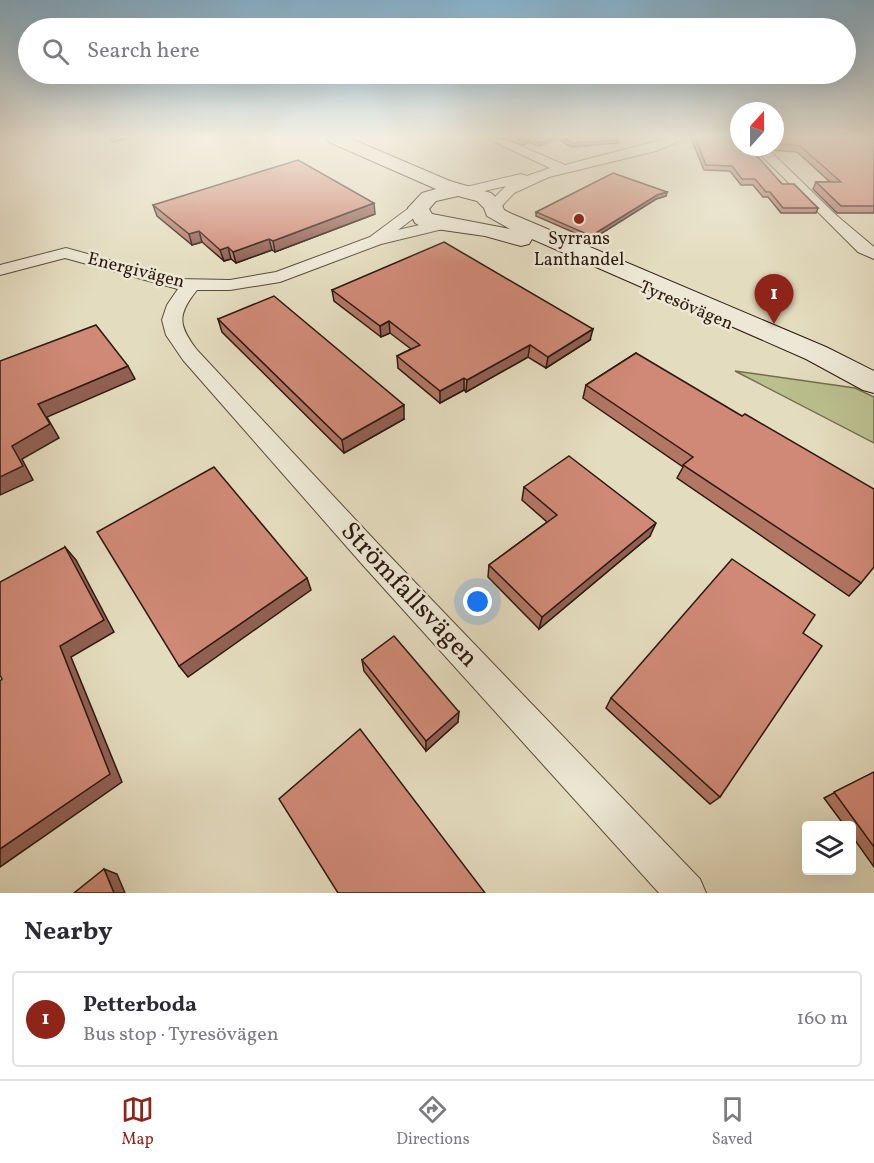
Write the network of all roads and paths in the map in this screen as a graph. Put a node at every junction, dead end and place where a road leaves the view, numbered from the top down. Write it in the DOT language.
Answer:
graph roads {
  1 [pos="406,180"];
  2 [pos="435,180"];
  3 [pos="515,180"];
  4 [pos="532,180"];
  5 [pos="792,180"];
  6 [pos="461,190"];
  7 [pos="420,205"];
  8 [pos="494,209"];
  9 [pos="450,226"];
  10 [pos="376,240"];
  11 [pos="874,254"];
  12 [pos="0,270"];
  13 [pos="191,285"];
  14 [pos="874,384"];
  15 [pos="686,893"];
  1 -- 7 [label="main road, Tyresövägen"];
  2 -- 6 [label="main road, Tyresövägen"];
  3 -- 6 [label="street"];
  4 -- 8 [label="street"];
  5 -- 11 [label="street"];
  6 -- 7 [label="main road"];
  6 -- 8 [label="main road, Tyresövägen"];
  7 -- 9 [label="main road, Tyresövägen"];
  7 -- 10 [label="street, Energivägen"];
  8 -- 9 [label="main road"];
  8 -- 14 [label="main road, Tyresövägen"];
  9 -- 10 [label="street, Energivägen"];
  9 -- 14 [label="main road, Tyresövägen"];
  10 -- 13 [label="street, Energivägen"];
  12 -- 13 [label="street, Energivägen"];
  13 -- 15 [label="street, Strömfallsvägen"];
}
